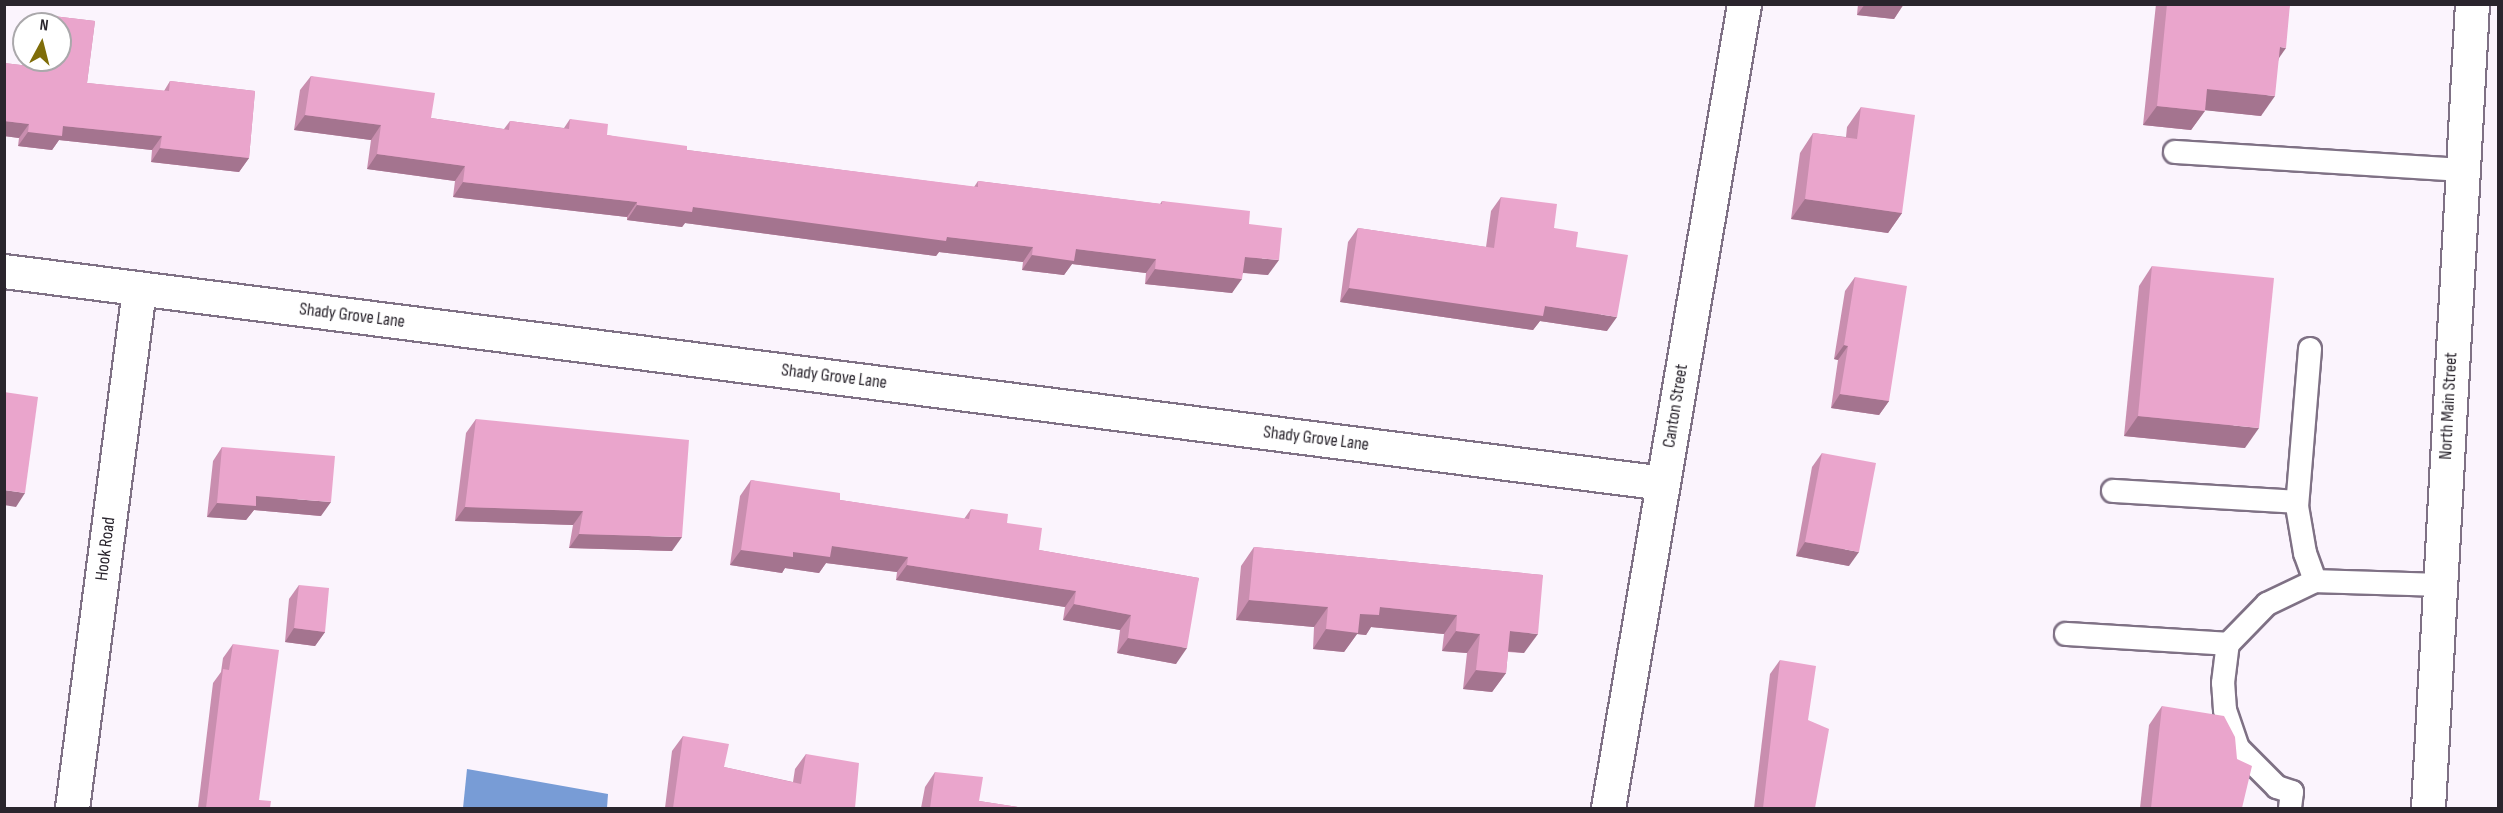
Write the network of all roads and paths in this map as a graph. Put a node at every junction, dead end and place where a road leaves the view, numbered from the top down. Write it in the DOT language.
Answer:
graph roads {
  1 [pos="1744,4"];
  2 [pos="2472,4"];
  3 [pos="2175,152"];
  4 [pos="2463,170"];
  5 [pos="4,272"];
  6 [pos="139,289"];
  7 [pos="2310,349"];
  8 [pos="1663,483"];
  9 [pos="2113,491"];
  10 [pos="2297,502"];
  11 [pos="2315,581"];
  12 [pos="2439,585"];
  13 [pos="2066,634"];
  14 [pos="2228,644"];
  15 [pos="72,808"];
  16 [pos="1608,808"];
  17 [pos="2290,808"];
  18 [pos="2428,808"];
  1 -- 8 [label="street, Canton Street"];
  2 -- 4 [label="street, North Main Street"];
  3 -- 4 [label="lane"];
  4 -- 12 [label="street, North Main Street"];
  5 -- 6 [label="street, Shady Grove Lane"];
  6 -- 8 [label="street, Shady Grove Lane"];
  6 -- 15 [label="street, Hook Road"];
  7 -- 10 [label="lane"];
  8 -- 16 [label="street, Canton Street"];
  9 -- 10 [label="lane"];
  10 -- 11 [label="lane"];
  11 -- 12 [label="lane"];
  11 -- 14 [label="lane"];
  12 -- 18 [label="street, North Main Street"];
  13 -- 14 [label="lane"];
  14 -- 17 [label="lane"];
}
